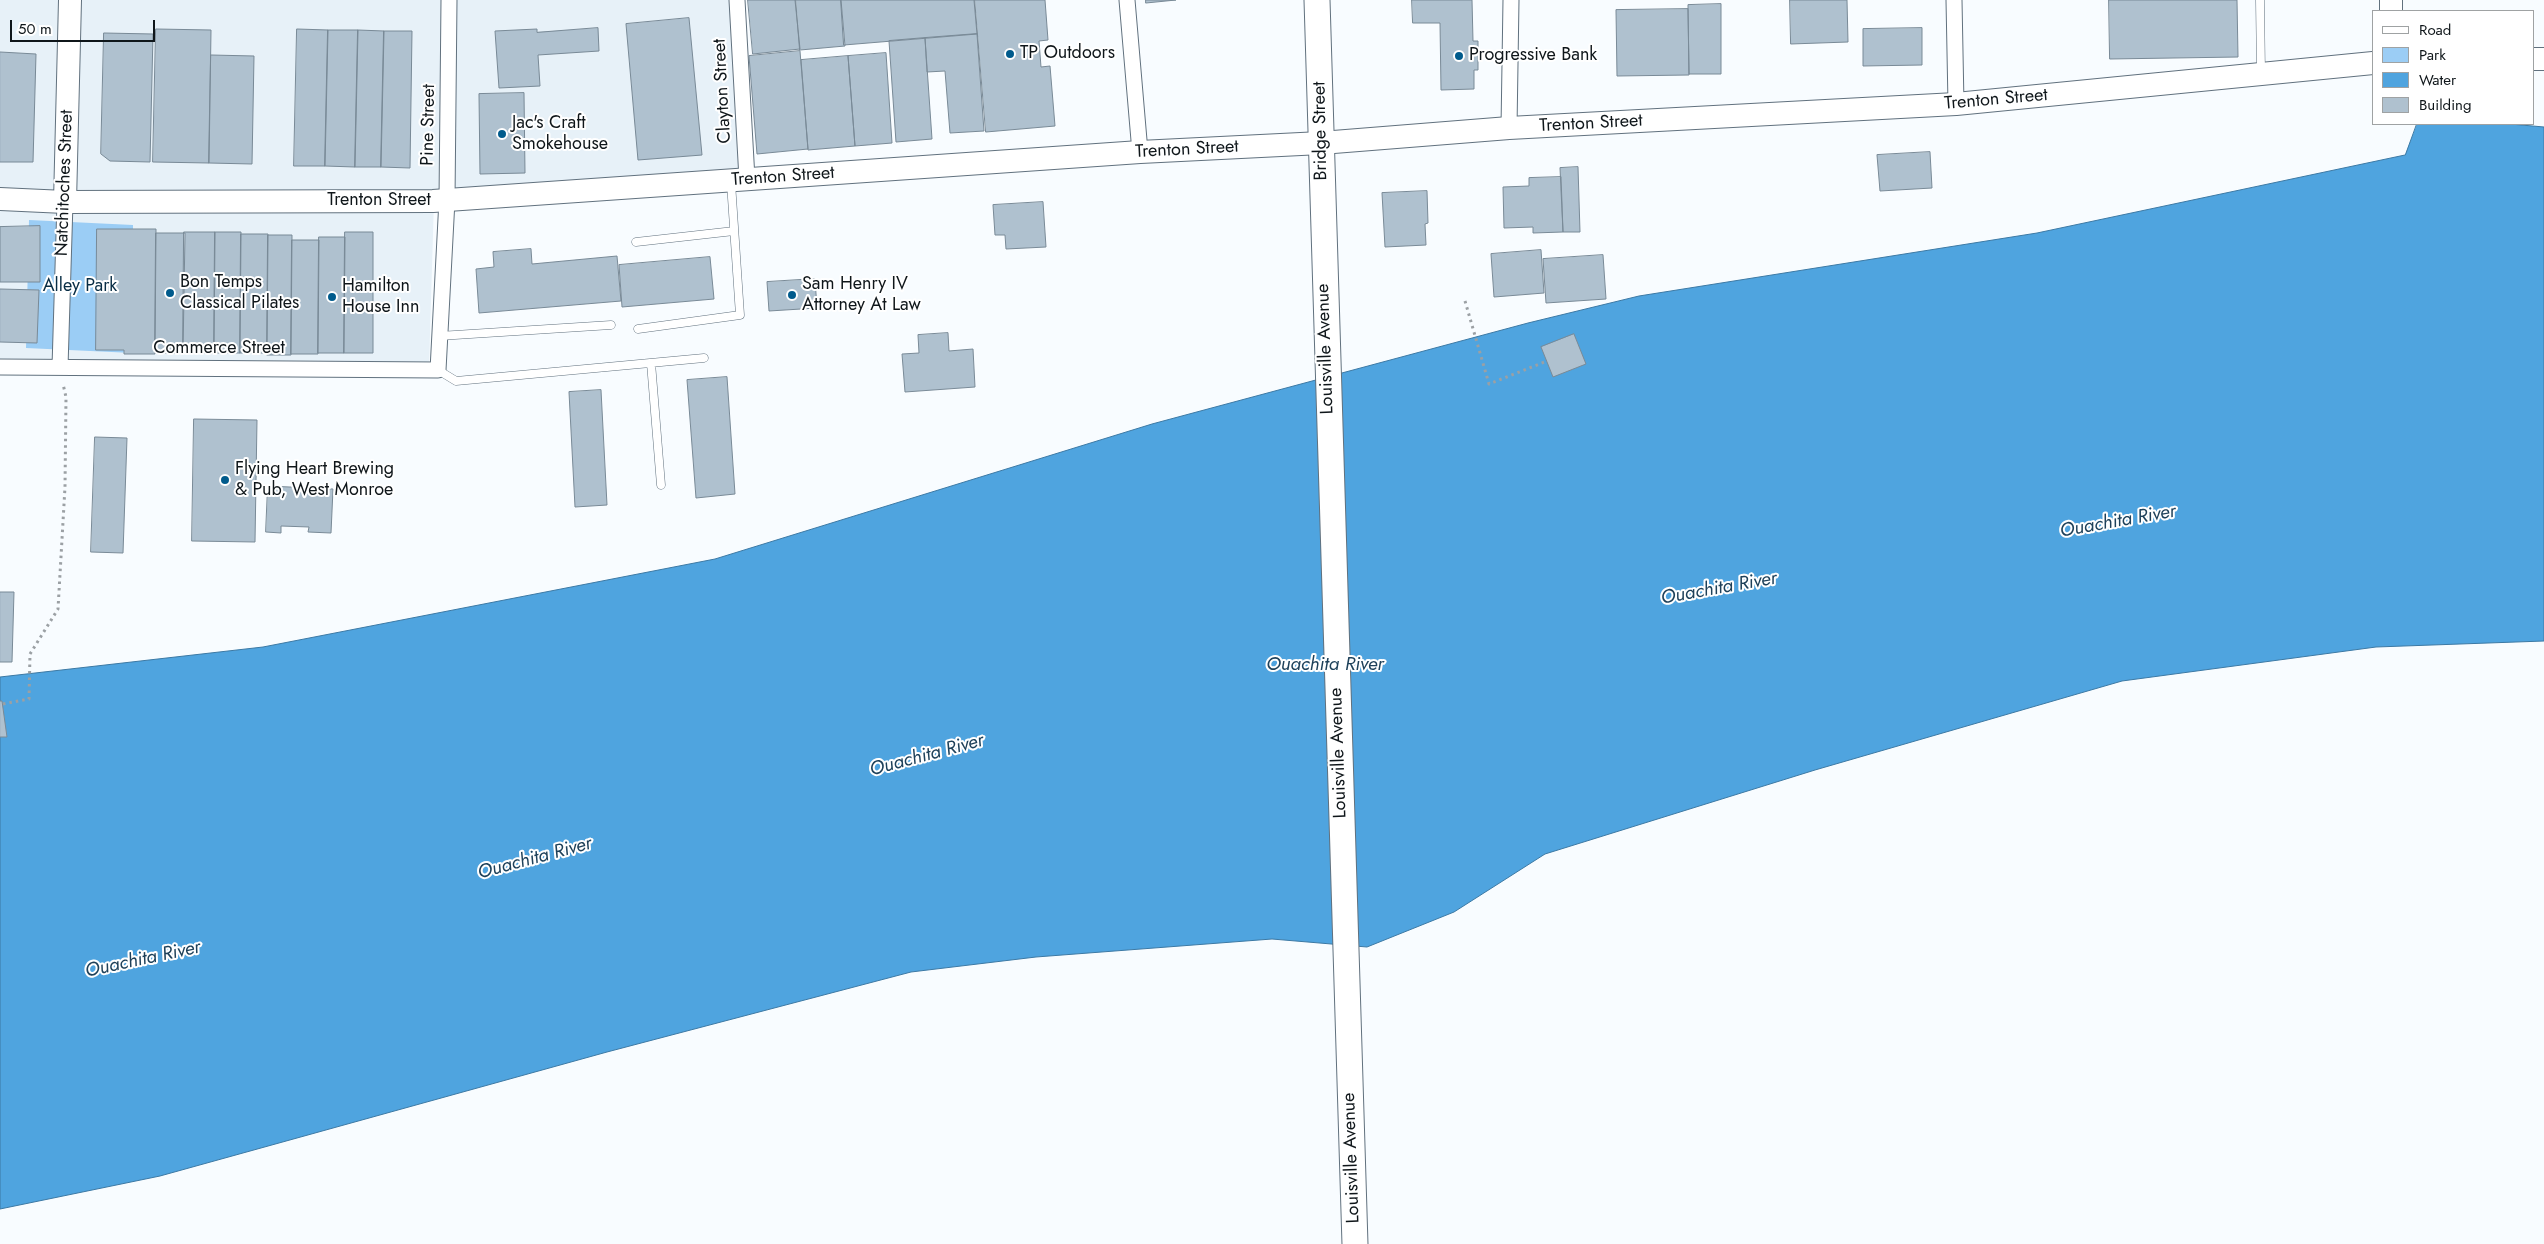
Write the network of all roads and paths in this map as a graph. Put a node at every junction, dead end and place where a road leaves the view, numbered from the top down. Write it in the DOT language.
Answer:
graph roads {
  1 [pos="70,0"];
  2 [pos="449,0"];
  3 [pos="737,0"];
  4 [pos="1127,0"];
  5 [pos="1317,0"];
  6 [pos="1510,0"];
  7 [pos="1954,0"];
  8 [pos="2260,0"];
  9 [pos="2372,63"];
  10 [pos="2261,75"];
  11 [pos="1956,104"];
  12 [pos="1510,128"];
  13 [pos="1321,144"];
  14 [pos="1140,152"];
  15 [pos="739,180"];
  16 [pos="0,199"];
  17 [pos="447,200"];
  18 [pos="64,202"];
  19 [pos="734,231"];
  20 [pos="636,242"];
  21 [pos="1323,263"];
  22 [pos="1465,301"];
  23 [pos="612,325"];
  24 [pos="638,329"];
  25 [pos="439,336"];
  26 [pos="704,358"];
  27 [pos="1547,362"];
  28 [pos="651,363"];
  29 [pos="0,367"];
  30 [pos="60,367"];
  31 [pos="438,370"];
  32 [pos="661,485"];
  33 [pos="3,704"];
  34 [pos="1355,1244"];
  1 -- 18 [label="street, Natchitoches Street"];
  2 -- 17 [label="street, Pine Street"];
  3 -- 15 [label="street, Clayton Street"];
  4 -- 14 [label="street"];
  5 -- 13 [label="main road, Bridge Street"];
  6 -- 12 [label="street"];
  7 -- 11 [label="street"];
  8 -- 10 [label="lane"];
  9 -- 10 [label="street, Trenton Street"];
  10 -- 11 [label="street, Trenton Street"];
  11 -- 12 [label="street, Trenton Street"];
  12 -- 13 [label="street, Trenton Street"];
  13 -- 14 [label="street, Trenton Street"];
  13 -- 21 [label="main road, Bridge Street"];
  14 -- 15 [label="street, Trenton Street"];
  15 -- 17 [label="street, Trenton Street"];
  15 -- 19 [label="lane"];
  16 -- 18 [label="street, Trenton Street"];
  17 -- 18 [label="street, Trenton Street"];
  17 -- 25 [label="street, Pine Street"];
  18 -- 30 [label="street, Natchitoches Street"];
  19 -- 20 [label="lane"];
  19 -- 24 [label="lane"];
  21 -- 34 [label="main road, Louisville Avenue"];
  22 -- 27 [label="path"];
  23 -- 25 [label="lane"];
  25 -- 31 [label="street, Pine Street"];
  26 -- 28 [label="lane"];
  28 -- 31 [label="lane"];
  28 -- 32 [label="lane"];
  29 -- 30 [label="street, Commerce Street"];
  30 -- 31 [label="street, Commerce Street"];
  30 -- 33 [label="path"];
}
